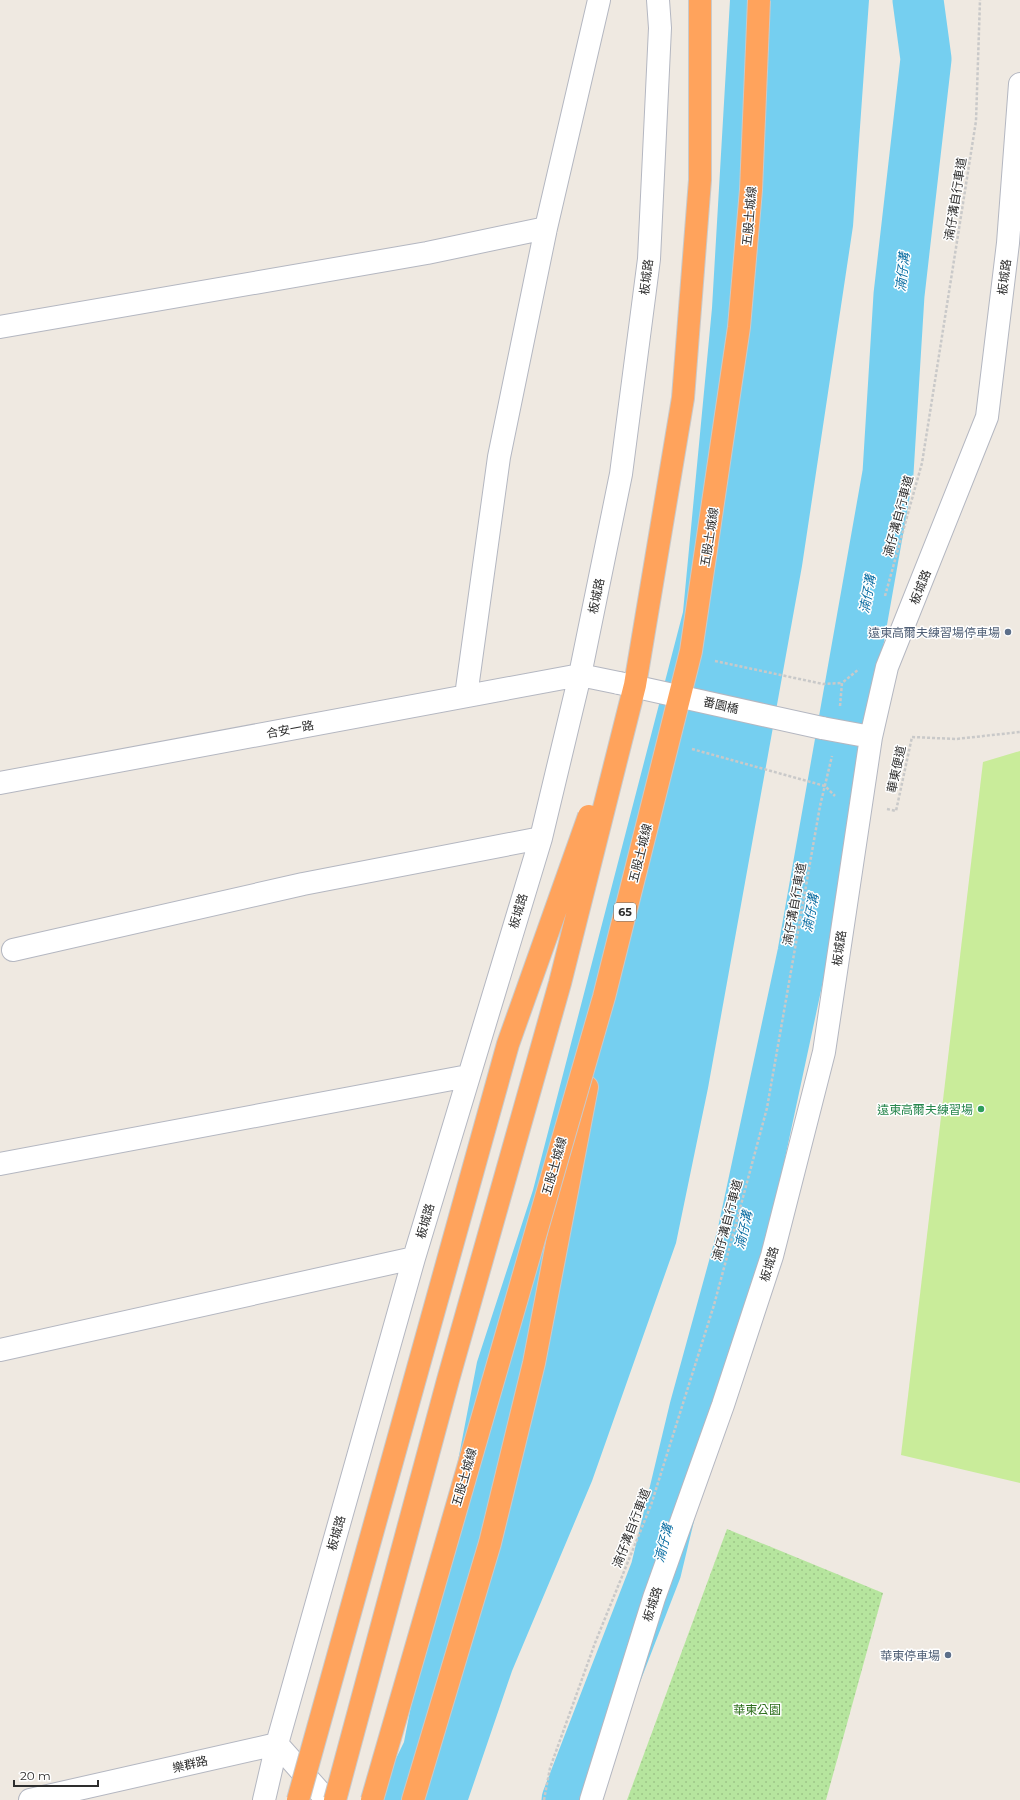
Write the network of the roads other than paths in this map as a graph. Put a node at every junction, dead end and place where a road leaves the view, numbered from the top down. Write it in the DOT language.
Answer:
graph roads {
  1 [pos="600,0"];
  2 [pos="658,0"];
  3 [pos="700,0"];
  4 [pos="759,0"];
  5 [pos="1020,84"];
  6 [pos="546,228"];
  7 [pos="0,327"];
  8 [pos="580,675"];
  9 [pos="627,684"];
  10 [pos="466,696"];
  11 [pos="870,737"];
  12 [pos="0,783"];
  13 [pos="541,838"];
  14 [pos="13,950"];
  15 [pos="604,997"];
  16 [pos="468,1076"];
  17 [pos="0,1164"];
  18 [pos="414,1258"];
  19 [pos="0,1350"];
  20 [pos="277,1744"];
  21 [pos="30,1800"];
  22 [pos="264,1800"];
  23 [pos="298,1800"];
  24 [pos="327,1800"];
  25 [pos="335,1800"];
  26 [pos="372,1800"];
  27 [pos="413,1800"];
  28 [pos="591,1800"];
  1 -- 6 [label="street"];
  2 -- 8 [label="street, 板城路"];
  3 -- 9 [label="highway, bridge"];
  4 -- 15 [label="highway, 五股土城線 / 65, bridge"];
  5 -- 11 [label="street, 板城路"];
  6 -- 7 [label="street"];
  6 -- 10 [label="street"];
  8 -- 9 [label="street, 番園橋"];
  8 -- 10 [label="street, 合安一路"];
  8 -- 13 [label="street, 板城路"];
  9 -- 11 [label="street, 番園橋, bridge"];
  9 -- 23 [label="highway, bridge"];
  9 -- 25 [label="highway, bridge"];
  10 -- 12 [label="street, 合安一路"];
  11 -- 28 [label="street, 板城路"];
  13 -- 14 [label="street"];
  13 -- 16 [label="street, 板城路"];
  15 -- 26 [label="highway, 五股土城線 / 65, bridge"];
  15 -- 27 [label="highway, bridge"];
  16 -- 17 [label="street"];
  16 -- 18 [label="street, 板城路"];
  18 -- 19 [label="street"];
  18 -- 20 [label="street, 板城路"];
  20 -- 21 [label="street, 樂群路"];
  20 -- 22 [label="street, 板城路"];
  20 -- 24 [label="street"];
}
